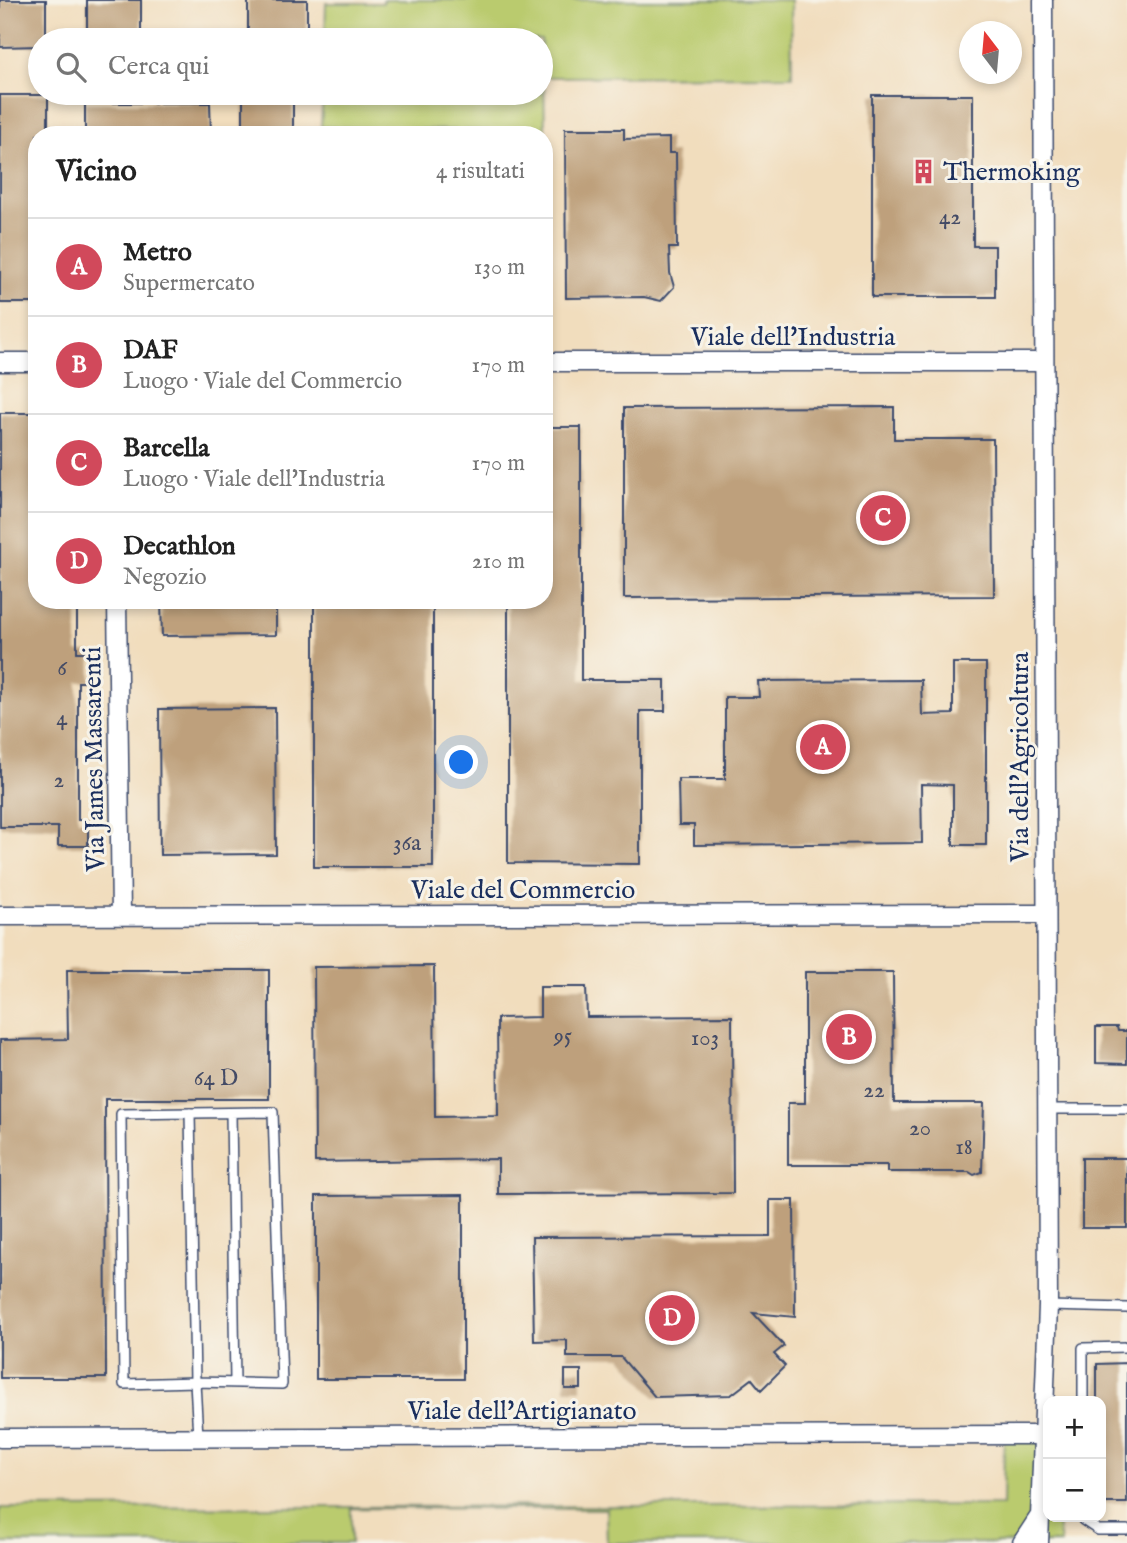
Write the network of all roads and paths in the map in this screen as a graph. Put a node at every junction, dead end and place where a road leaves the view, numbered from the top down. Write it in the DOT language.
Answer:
graph roads {
  1 [pos="1043,0"];
  2 [pos="0,362"];
  3 [pos="28,362"];
  4 [pos="553,362"];
  5 [pos="1043,362"];
  6 [pos="117,609"];
  7 [pos="1046,914"];
  8 [pos="0,916"];
  9 [pos="121,916"];
  10 [pos="1047,1109"];
  11 [pos="1127,1109"];
  12 [pos="190,1113"];
  13 [pos="231,1113"];
  14 [pos="1048,1306"];
  15 [pos="1127,1308"];
  16 [pos="1127,1346"];
  17 [pos="195,1382"];
  18 [pos="234,1383"];
  19 [pos="1045,1396"];
  20 [pos="1083,1396"];
  21 [pos="1043,1435"];
  22 [pos="198,1437"];
  23 [pos="0,1438"];
  24 [pos="1043,1459"];
  25 [pos="1041,1514"];
  26 [pos="1086,1522"];
  27 [pos="1127,1530"];
  28 [pos="1022,1543"];
  29 [pos="1039,1543"];
  1 -- 5 [label="street, Via dell'Agricoltura"];
  2 -- 3 [label="street"];
  4 -- 5 [label="street, Viale dell'Industria"];
  5 -- 7 [label="street, Via dell'Agricoltura"];
  6 -- 9 [label="street, Via James Massarenti"];
  7 -- 9 [label="street, Viale del Commercio"];
  7 -- 10 [label="street, Via dell'Agricoltura"];
  8 -- 9 [label="street, Viale del Commercio"];
  10 -- 11 [label="lane"];
  10 -- 14 [label="street, Via dell'Agricoltura"];
  12 -- 13 [label="lane"];
  12 -- 17 [label="lane"];
  12 -- 17 [label="lane"];
  13 -- 18 [label="lane"];
  13 -- 18 [label="lane"];
  14 -- 15 [label="lane"];
  14 -- 19 [label="street, Via dell'Agricoltura"];
  16 -- 20 [label="lane"];
  17 -- 18 [label="lane"];
  17 -- 22 [label="lane"];
  21 -- 22 [label="street, Viale dell'Artigianato"];
  22 -- 23 [label="street, Viale dell'Artigianato"];
  24 -- 25 [label="street, Via dell'Agricoltura"];
  25 -- 28 [label="street"];
  25 -- 29 [label="street, Via dell'Agricoltura"];
  26 -- 27 [label="lane"];
}
